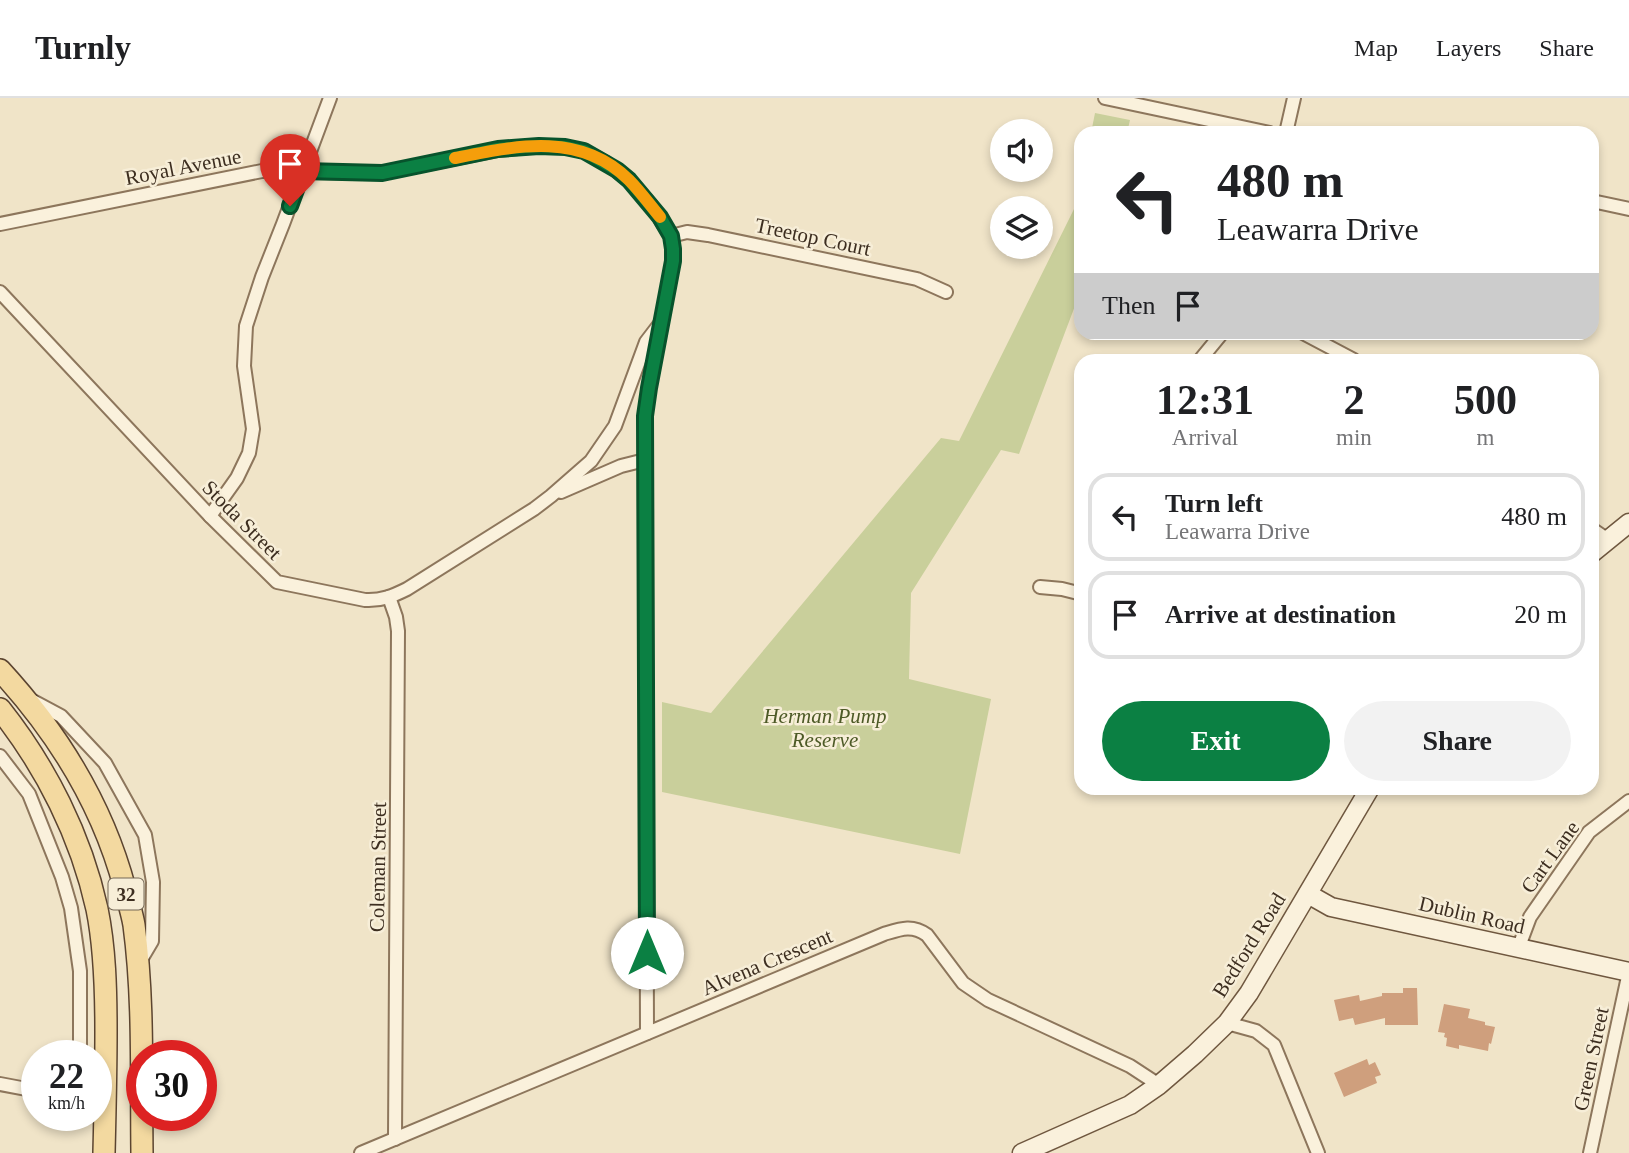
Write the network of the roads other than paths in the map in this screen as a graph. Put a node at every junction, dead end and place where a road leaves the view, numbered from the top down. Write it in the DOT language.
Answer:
graph roads {
  1 [pos="330,98"];
  2 [pos="1105,98"];
  3 [pos="1294,98"];
  4 [pos="1236,126"];
  5 [pos="1288,126"];
  6 [pos="303,171"];
  7 [pos="1599,203"];
  8 [pos="1629,209"];
  9 [pos="0,224"];
  10 [pos="671,236"];
  11 [pos="0,292"];
  12 [pos="946,292"];
  13 [pos="662,322"];
  14 [pos="1216,340"];
  15 [pos="1316,340"];
  16 [pos="1205,354"];
  17 [pos="1343,354"];
  18 [pos="645,460"];
  19 [pos="551,496"];
  20 [pos="210,516"];
  21 [pos="1629,523"];
  22 [pos="1599,534"];
  23 [pos="1608,540"];
  24 [pos="1599,547"];
  25 [pos="1040,587"];
  26 [pos="1074,592"];
  27 [pos="389,597"];
  28 [pos="0,670"];
  29 [pos="20,694"];
  30 [pos="0,710"];
  31 [pos="0,756"];
  32 [pos="1366,795"];
  33 [pos="1629,801"];
  34 [pos="1308,894"];
  35 [pos="1518,948"];
  36 [pos="137,967"];
  37 [pos="1629,972"];
  38 [pos="1227,1023"];
  39 [pos="647,1033"];
  40 [pos="80,1040"];
  41 [pos="104,1040"];
  42 [pos="0,1084"];
  43 [pos="1159,1085"];
  44 [pos="21,1088"];
  45 [pos="103,1131"];
  46 [pos="395,1139"];
  47 [pos="104,1153"];
  48 [pos="142,1153"];
  49 [pos="361,1153"];
  50 [pos="1022,1153"];
  51 [pos="1318,1153"];
  52 [pos="1590,1153"];
  1 -- 6 [label="street"];
  2 -- 4 [label="street"];
  3 -- 5 [label="street"];
  6 -- 9 [label="street, Royal Avenue"];
  6 -- 10 [label="street, Royal Avenue"];
  6 -- 20 [label="street"];
  7 -- 8 [label="street"];
  10 -- 12 [label="street, Treetop Court"];
  10 -- 13 [label="street"];
  11 -- 20 [label="street, Stoda Street"];
  13 -- 18 [label="street"];
  13 -- 19 [label="street, Stoda Street"];
  14 -- 16 [label="street"];
  15 -- 17 [label="street"];
  18 -- 19 [label="street, Stoda Street"];
  18 -- 39 [label="street"];
  19 -- 27 [label="street, Stoda Street"];
  20 -- 27 [label="street, Stoda Street"];
  21 -- 23 [label="main road"];
  22 -- 23 [label="street"];
  23 -- 24 [label="main road"];
  25 -- 26 [label="street"];
  27 -- 46 [label="street, Coleman Street"];
  28 -- 29 [label="main road, 32"];
  29 -- 36 [label="main road, 32"];
  29 -- 36 [label="street"];
  30 -- 41 [label="main road, 32"];
  31 -- 40 [label="street"];
  32 -- 34 [label="main road, Bedford Road"];
  33 -- 35 [label="street, Cart Lane"];
  34 -- 35 [label="main road, Dublin Road"];
  34 -- 38 [label="main road, Bedford Road"];
  35 -- 37 [label="main road, Dublin Road"];
  36 -- 48 [label="main road, 32"];
  37 -- 52 [label="street, Green Street"];
  38 -- 43 [label="main road, Bedford Road"];
  38 -- 51 [label="street"];
  39 -- 43 [label="street, Alvena Crescent"];
  39 -- 46 [label="street, Alvena Crescent"];
  42 -- 44 [label="street"];
  43 -- 50 [label="main road, Bedford Road"];
  45 -- 47 [label="main road, 32"];
  46 -- 49 [label="street, Alvena Crescent"];
}
